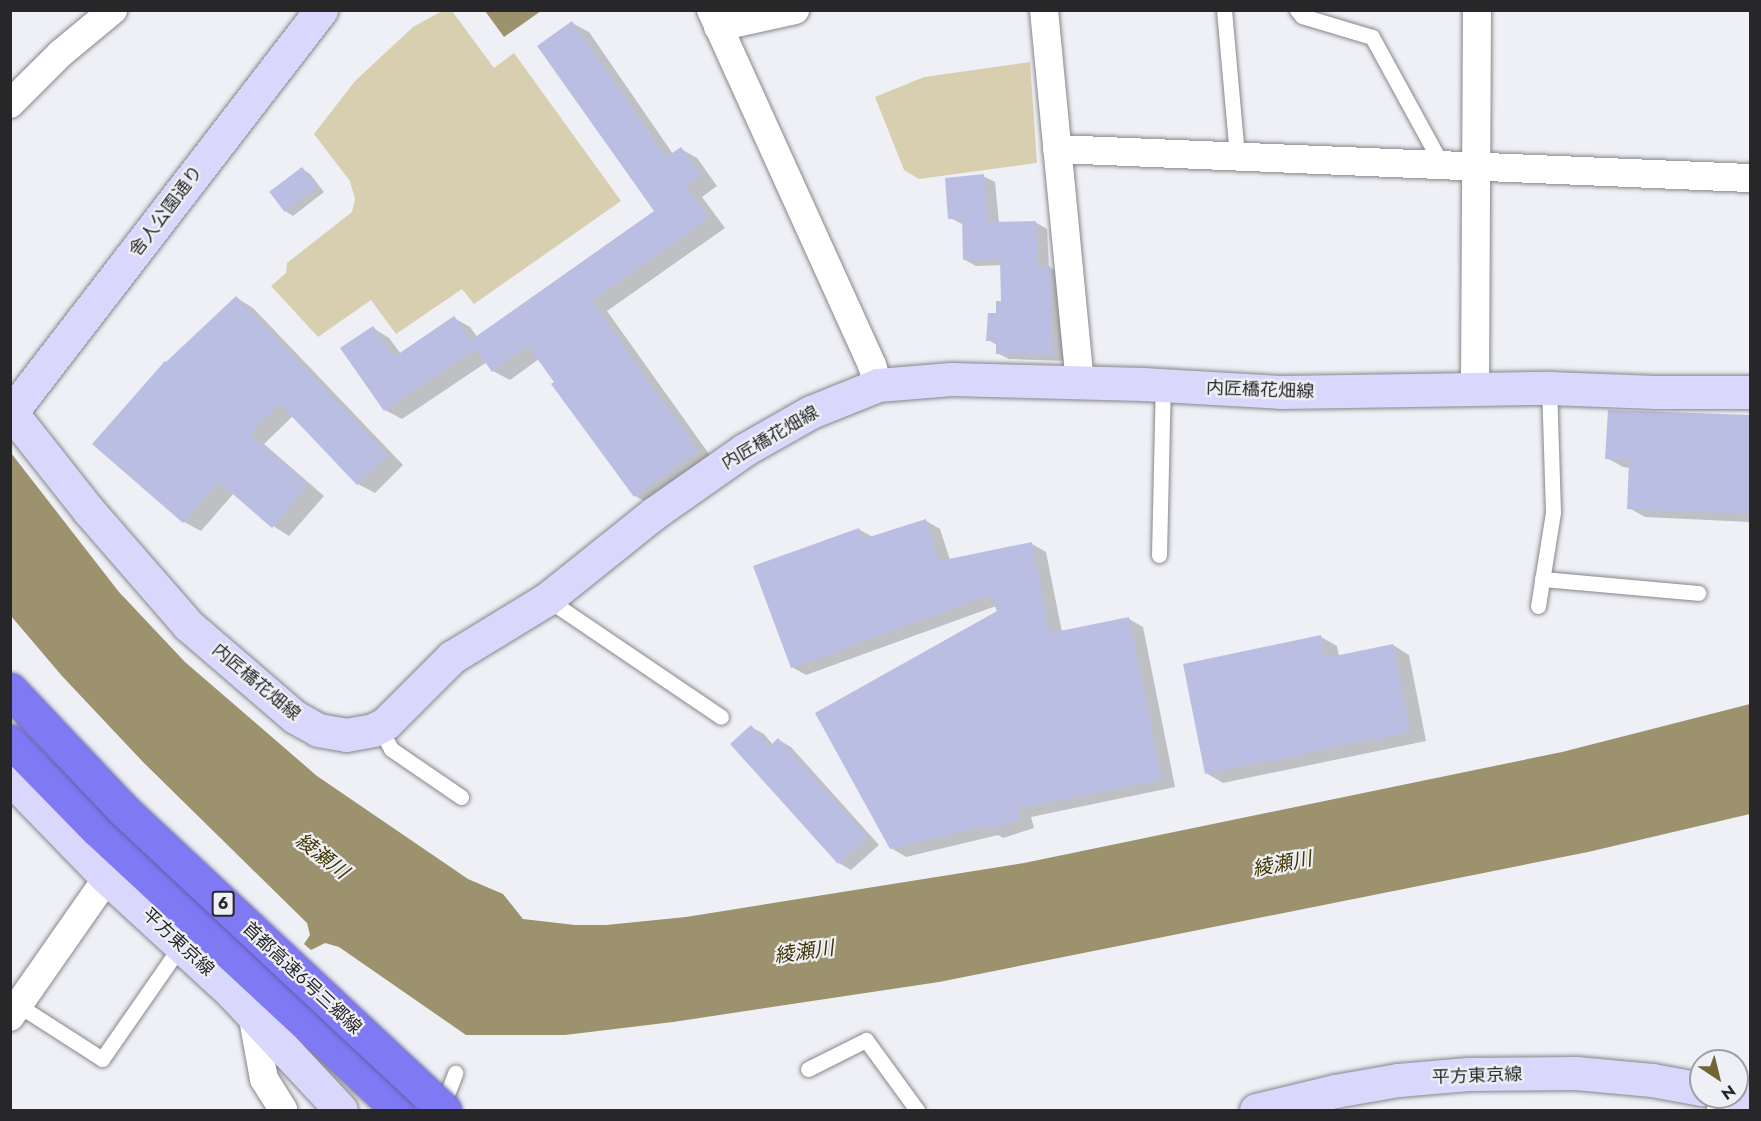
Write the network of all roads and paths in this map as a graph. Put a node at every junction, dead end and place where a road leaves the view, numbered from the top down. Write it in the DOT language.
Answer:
graph roads {
  1 [pos="321,10"];
  2 [pos="795,10"];
  3 [pos="1044,10"];
  4 [pos="1224,10"];
  5 [pos="1297,10"];
  6 [pos="1477,10"];
  7 [pos="96,15"];
  8 [pos="714,19"];
  9 [pos="10,104"];
  10 [pos="1057,149"];
  11 [pos="1237,156"];
  12 [pos="1441,163"];
  13 [pos="1477,165"];
  14 [pos="1750,178"];
  15 [pos="1080,384"];
  16 [pos="878,385"];
  17 [pos="1163,385"];
  18 [pos="1475,388"];
  19 [pos="1549,388"];
  20 [pos="1750,392"];
  21 [pos="11,412"];
  22 [pos="1159,555"];
  23 [pos="1542,579"];
  24 [pos="1698,593"];
  25 [pos="547,599"];
  26 [pos="1538,606"];
  27 [pos="10,690"];
  28 [pos="721,717"];
  29 [pos="379,727"];
  30 [pos="10,741"];
  31 [pos="10,778"];
  32 [pos="461,796"];
  33 [pos="107,878"];
  34 [pos="182,944"];
  35 [pos="14,1011"];
  36 [pos="252,1013"];
  37 [pos="808,1069"];
  38 [pos="455,1073"];
  39 [pos="1689,1087"];
  40 [pos="1336,1101"];
  41 [pos="283,1110"];
  42 [pos="341,1110"];
  43 [pos="398,1110"];
  44 [pos="442,1110"];
  45 [pos="917,1110"];
  46 [pos="1256,1110"];
  1 -- 21 [label="main road, 舎人公園通り"];
  2 -- 8 [label="street"];
  3 -- 10 [label="street"];
  4 -- 11 [label="lane"];
  5 -- 12 [label="lane"];
  6 -- 13 [label="street"];
  7 -- 9 [label="street"];
  8 -- 16 [label="street"];
  10 -- 11 [label="street"];
  10 -- 15 [label="street"];
  11 -- 12 [label="street"];
  12 -- 13 [label="street"];
  13 -- 14 [label="street"];
  13 -- 18 [label="street"];
  15 -- 16 [label="main road, 内匠橋花畑線"];
  15 -- 17 [label="main road, 内匠橋花畑線"];
  16 -- 25 [label="main road, 内匠橋花畑線"];
  17 -- 18 [label="main road, 内匠橋花畑線"];
  17 -- 22 [label="lane"];
  18 -- 19 [label="main road, 内匠橋花畑線"];
  19 -- 20 [label="main road, 内匠橋花畑線"];
  19 -- 23 [label="lane"];
  21 -- 29 [label="main road, 内匠橋花畑線"];
  23 -- 24 [label="lane"];
  23 -- 26 [label="lane"];
  25 -- 28 [label="lane"];
  25 -- 29 [label="main road, 内匠橋花畑線"];
  27 -- 44 [label="highway, 首都高速6号三郷線 / 6, bridge"];
  29 -- 32 [label="lane"];
  30 -- 43 [label="highway, 首都高速6号三郷線 / 6"];
  31 -- 33 [label="main road, 平方東京線"];
  33 -- 34 [label="main road, 平方東京線"];
  33 -- 35 [label="street"];
  34 -- 35 [label="lane"];
  34 -- 36 [label="main road, 平方東京線"];
  36 -- 41 [label="street"];
  36 -- 42 [label="main road, 平方東京線"];
  37 -- 45 [label="lane"];
  38 -- 44 [label="lane"];
  39 -- 40 [label="main road, 平方東京線"];
  40 -- 46 [label="main road, 平方東京線"];
}
